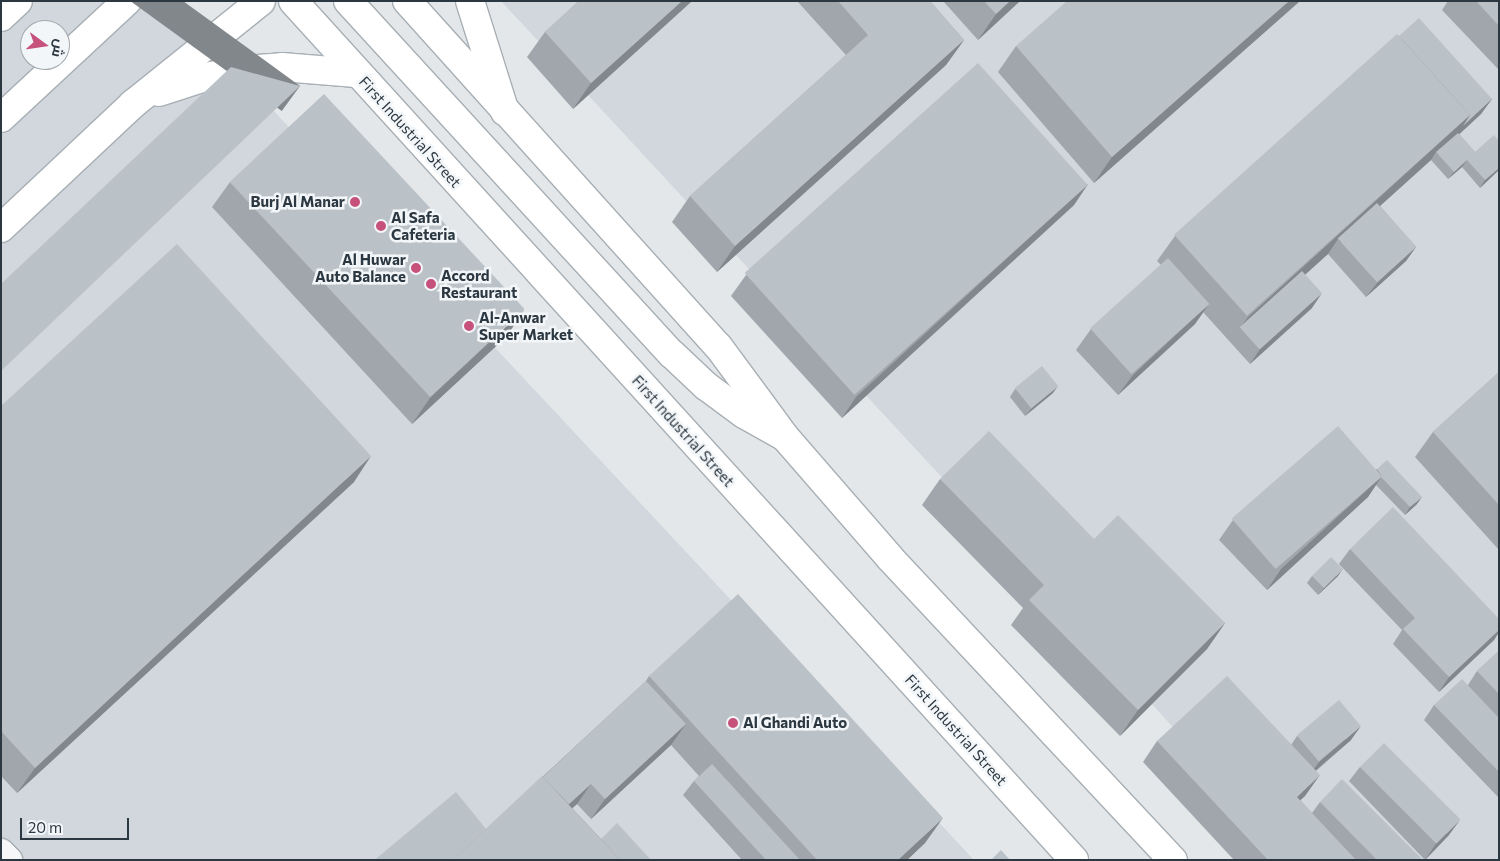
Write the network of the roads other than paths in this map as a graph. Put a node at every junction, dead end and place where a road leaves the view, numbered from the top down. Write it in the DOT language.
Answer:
graph roads {
  1 [pos="18,1"];
  2 [pos="127,1"];
  3 [pos="261,1"];
  4 [pos="293,1"];
  5 [pos="348,1"];
  6 [pos="407,1"];
  7 [pos="470,1"];
  8 [pos="1,17"];
  9 [pos="356,73"];
  10 [pos="133,104"];
  11 [pos="505,112"];
  12 [pos="1,118"];
  13 [pos="1,228"];
  14 [pos="785,437"];
  15 [pos="1,853"];
  16 [pos="8,860"];
  17 [pos="1074,860"];
  18 [pos="1173,860"];
  1 -- 8 [label="main road"];
  2 -- 12 [label="main road"];
  3 -- 10 [label="main road"];
  4 -- 9 [label="main road, First Industrial Street"];
  5 -- 14 [label="main road"];
  6 -- 11 [label="main road"];
  7 -- 11 [label="main road"];
  9 -- 10 [label="main road"];
  9 -- 17 [label="main road, First Industrial Street"];
  10 -- 13 [label="main road"];
  11 -- 14 [label="main road"];
  14 -- 18 [label="main road"];
  15 -- 16 [label="street"];
}
